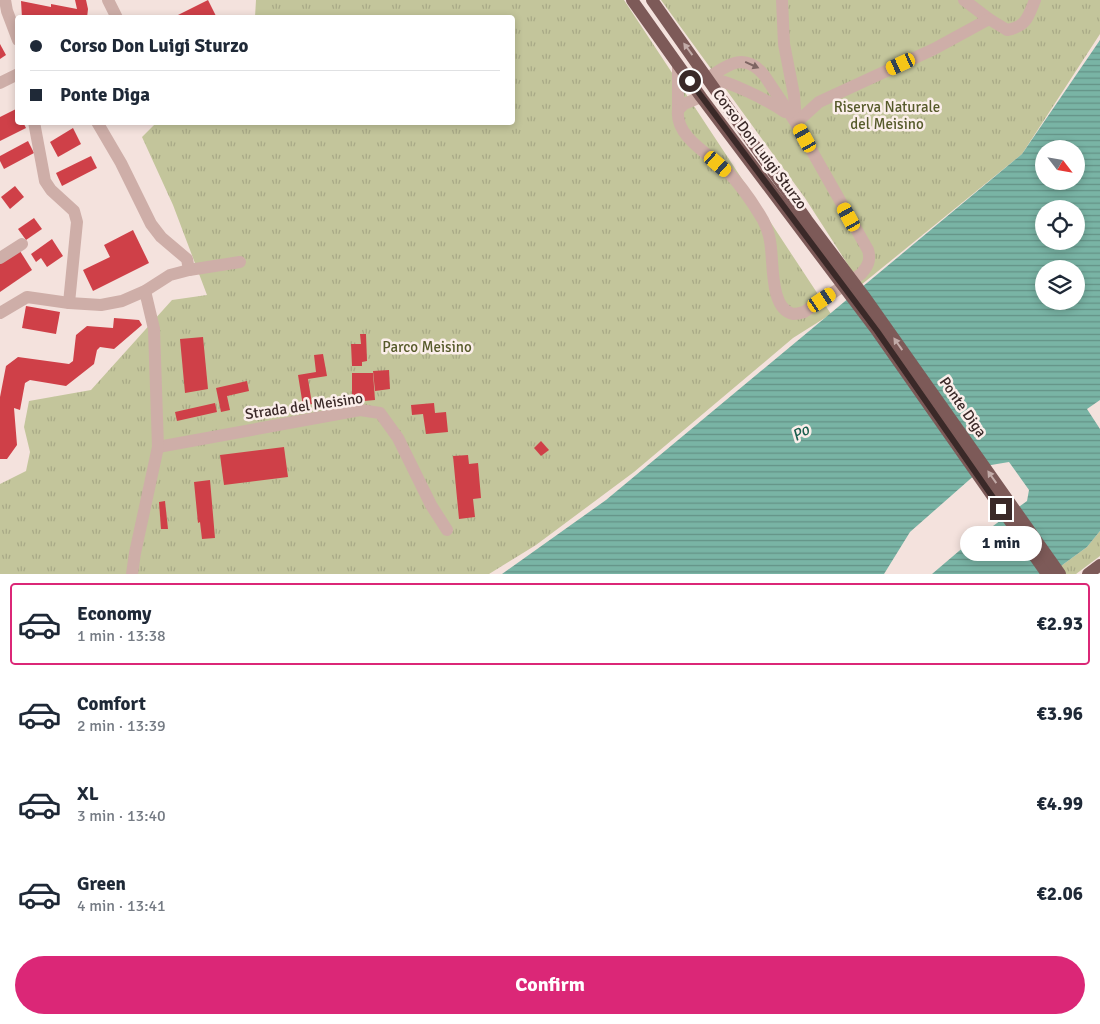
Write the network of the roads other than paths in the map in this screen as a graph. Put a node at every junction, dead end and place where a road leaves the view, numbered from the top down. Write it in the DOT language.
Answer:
graph roads {
  1 [pos="5,0"];
  2 [pos="108,0"];
  3 [pos="632,0"];
  4 [pos="652,0"];
  5 [pos="782,0"];
  6 [pos="964,0"];
  7 [pos="1035,0"];
  8 [pos="116,15"];
  9 [pos="989,19"];
  10 [pos="15,33"];
  11 [pos="678,66"];
  12 [pos="15,76"];
  13 [pos="708,78"];
  14 [pos="0,83"];
  15 [pos="701,97"];
  16 [pos="678,110"];
  17 [pos="793,119"];
  18 [pos="35,125"];
  19 [pos="99,125"];
  20 [pos="22,244"];
  21 [pos="0,258"];
  22 [pos="240,262"];
  23 [pos="833,264"];
  24 [pos="189,270"];
  25 [pos="145,291"];
  26 [pos="69,303"];
  27 [pos="2,308"];
  28 [pos="158,447"];
  29 [pos="447,530"];
  30 [pos="1100,566"];
  31 [pos="132,574"];
  32 [pos="1047,574"];
  33 [pos="1060,574"];
  34 [pos="1088,574"];
  1 -- 10 [label="street"];
  2 -- 8 [label="street"];
  3 -- 11 [label="main road, Corso Don Luigi Sturzo"];
  13 -- 4 [label="main road, Corso Don Luigi Sturzo, one-way"];
  5 -- 17 [label="street"];
  6 -- 9 [label="street"];
  7 -- 9 [label="street"];
  9 -- 17 [label="street"];
  11 -- 15 [label="main road, Corso Don Luigi Sturzo"];
  11 -- 16 [label="street"];
  12 -- 14 [label="street"];
  13 -- 17 [label="street"];
  13 -- 17 [label="street, one-way"];
  13 -- 23 [label="main road, Corso Don Luigi Sturzo"];
  15 -- 16 [label="street"];
  15 -- 23 [label="main road, Corso Don Luigi Sturzo"];
  16 -- 17 [label="street"];
  18 -- 26 [label="street"];
  19 -- 24 [label="street"];
  20 -- 21 [label="street"];
  22 -- 24 [label="street"];
  23 -- 32 [label="main road, Ponte Diga"];
  33 -- 23 [label="main road, Ponte Diga, one-way"];
  24 -- 25 [label="street"];
  25 -- 26 [label="street"];
  25 -- 28 [label="street"];
  26 -- 27 [label="street"];
  28 -- 29 [label="street, Strada del Meisino"];
  28 -- 31 [label="street"];
  30 -- 34 [label="main road"];
}
